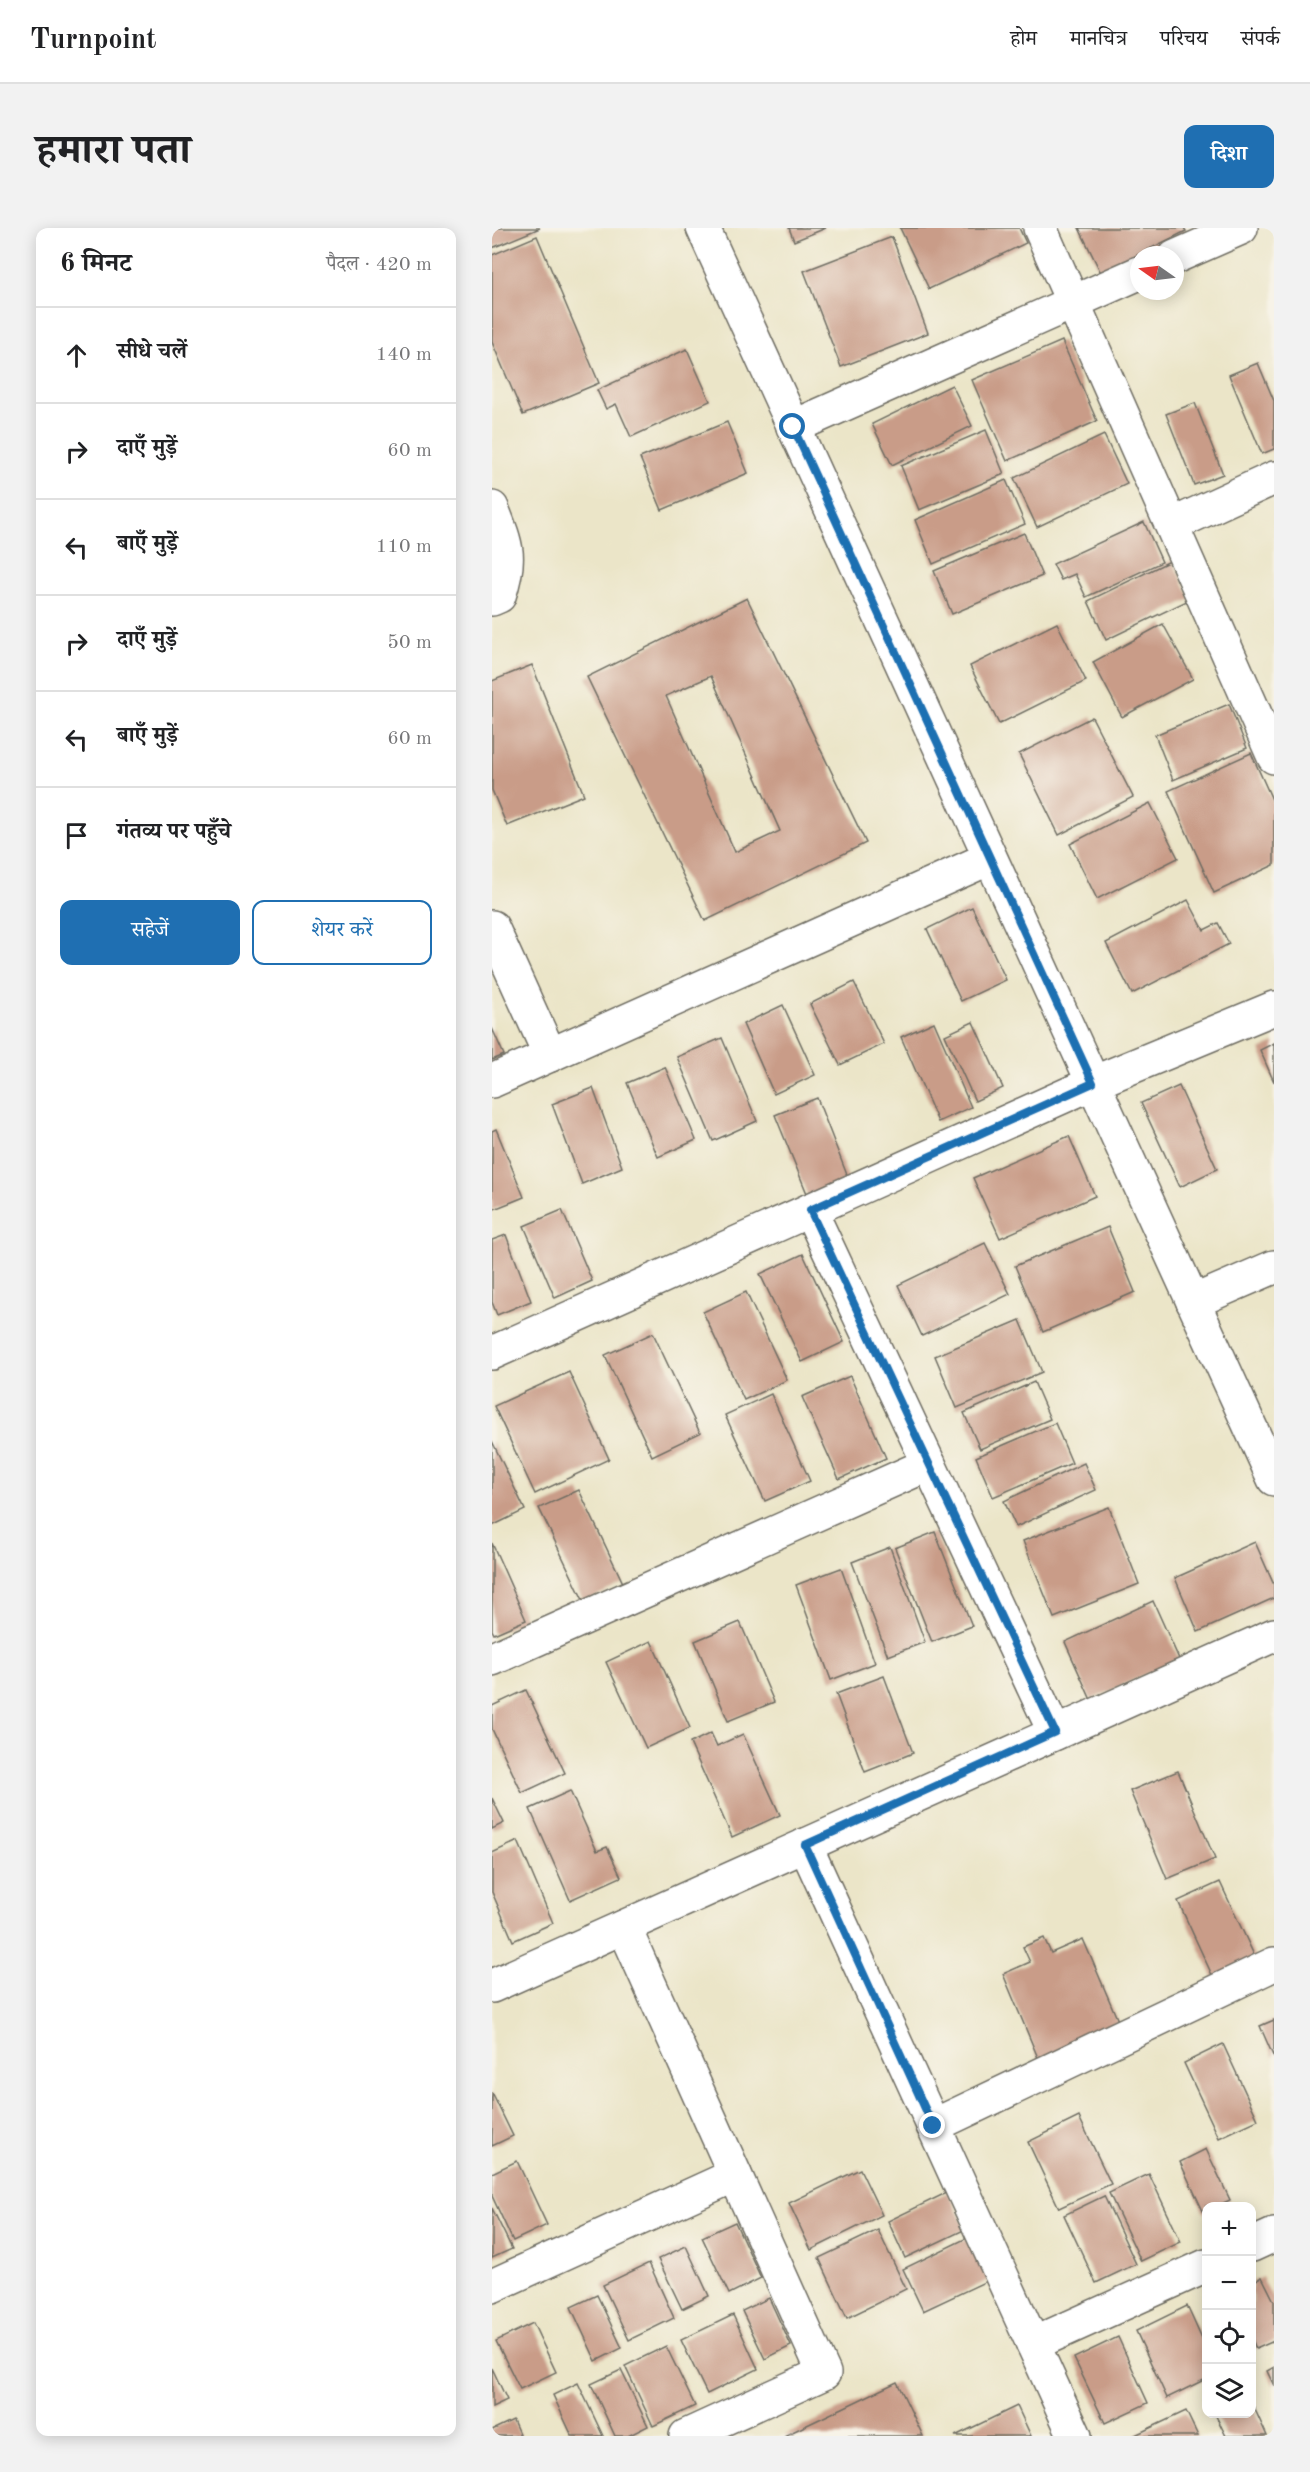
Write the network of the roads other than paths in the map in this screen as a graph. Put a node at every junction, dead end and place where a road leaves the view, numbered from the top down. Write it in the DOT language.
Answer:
graph roads {
  1 [pos="703,228"];
  2 [pos="1040,228"];
  3 [pos="1241,228"];
  4 [pos="1184,253"];
  5 [pos="1130,277"];
  6 [pos="1073,302"];
  7 [pos="793,427"];
  8 [pos="1274,478"];
  9 [pos="492,508"];
  10 [pos="1172,525"];
  11 [pos="492,599"];
  12 [pos="1272,745"];
  13 [pos="990,858"];
  14 [pos="492,927"];
  15 [pos="1274,1008"];
  16 [pos="550,1055"];
  17 [pos="492,1081"];
  18 [pos="1093,1083"];
  19 [pos="810,1210"];
  20 [pos="1274,1267"];
  21 [pos="1193,1302"];
  22 [pos="492,1353"];
  23 [pos="929,1464"];
  24 [pos="1274,1479"];
  25 [pos="1274,1635"];
  26 [pos="492,1659"];
  27 [pos="1055,1732"];
  28 [pos="805,1845"];
  29 [pos="624,1927"];
  30 [pos="1274,1964"];
  31 [pos="492,1986"];
  32 [pos="933,2126"];
  33 [pos="735,2175"];
  34 [pos="1274,2235"];
  35 [pos="1256,2243"];
  36 [pos="1202,2268"];
  37 [pos="492,2286"];
  38 [pos="1033,2344"];
  39 [pos="699,2433"];
  40 [pos="1075,2436"];
  1 -- 7 [label="street"];
  2 -- 6 [label="street"];
  3 -- 4 [label="street"];
  5 -- 6 [label="street"];
  6 -- 7 [label="street"];
  6 -- 10 [label="street"];
  7 -- 13 [label="street"];
  8 -- 10 [label="street"];
  9 -- 11 [label="street"];
  10 -- 12 [label="street"];
  13 -- 16 [label="street"];
  13 -- 18 [label="street"];
  14 -- 16 [label="street"];
  15 -- 18 [label="street"];
  16 -- 17 [label="street"];
  18 -- 19 [label="street"];
  18 -- 21 [label="street"];
  19 -- 22 [label="street"];
  19 -- 23 [label="street"];
  20 -- 21 [label="street"];
  21 -- 24 [label="street"];
  23 -- 26 [label="street"];
  23 -- 27 [label="street"];
  25 -- 27 [label="street"];
  27 -- 28 [label="street"];
  28 -- 29 [label="street"];
  28 -- 32 [label="street"];
  29 -- 31 [label="street"];
  29 -- 33 [label="street"];
  30 -- 32 [label="street"];
  32 -- 38 [label="street"];
  33 -- 37 [label="street"];
  33 -- 39 [label="street"];
  34 -- 35 [label="street"];
  36 -- 38 [label="street"];
  38 -- 40 [label="street"];
}
